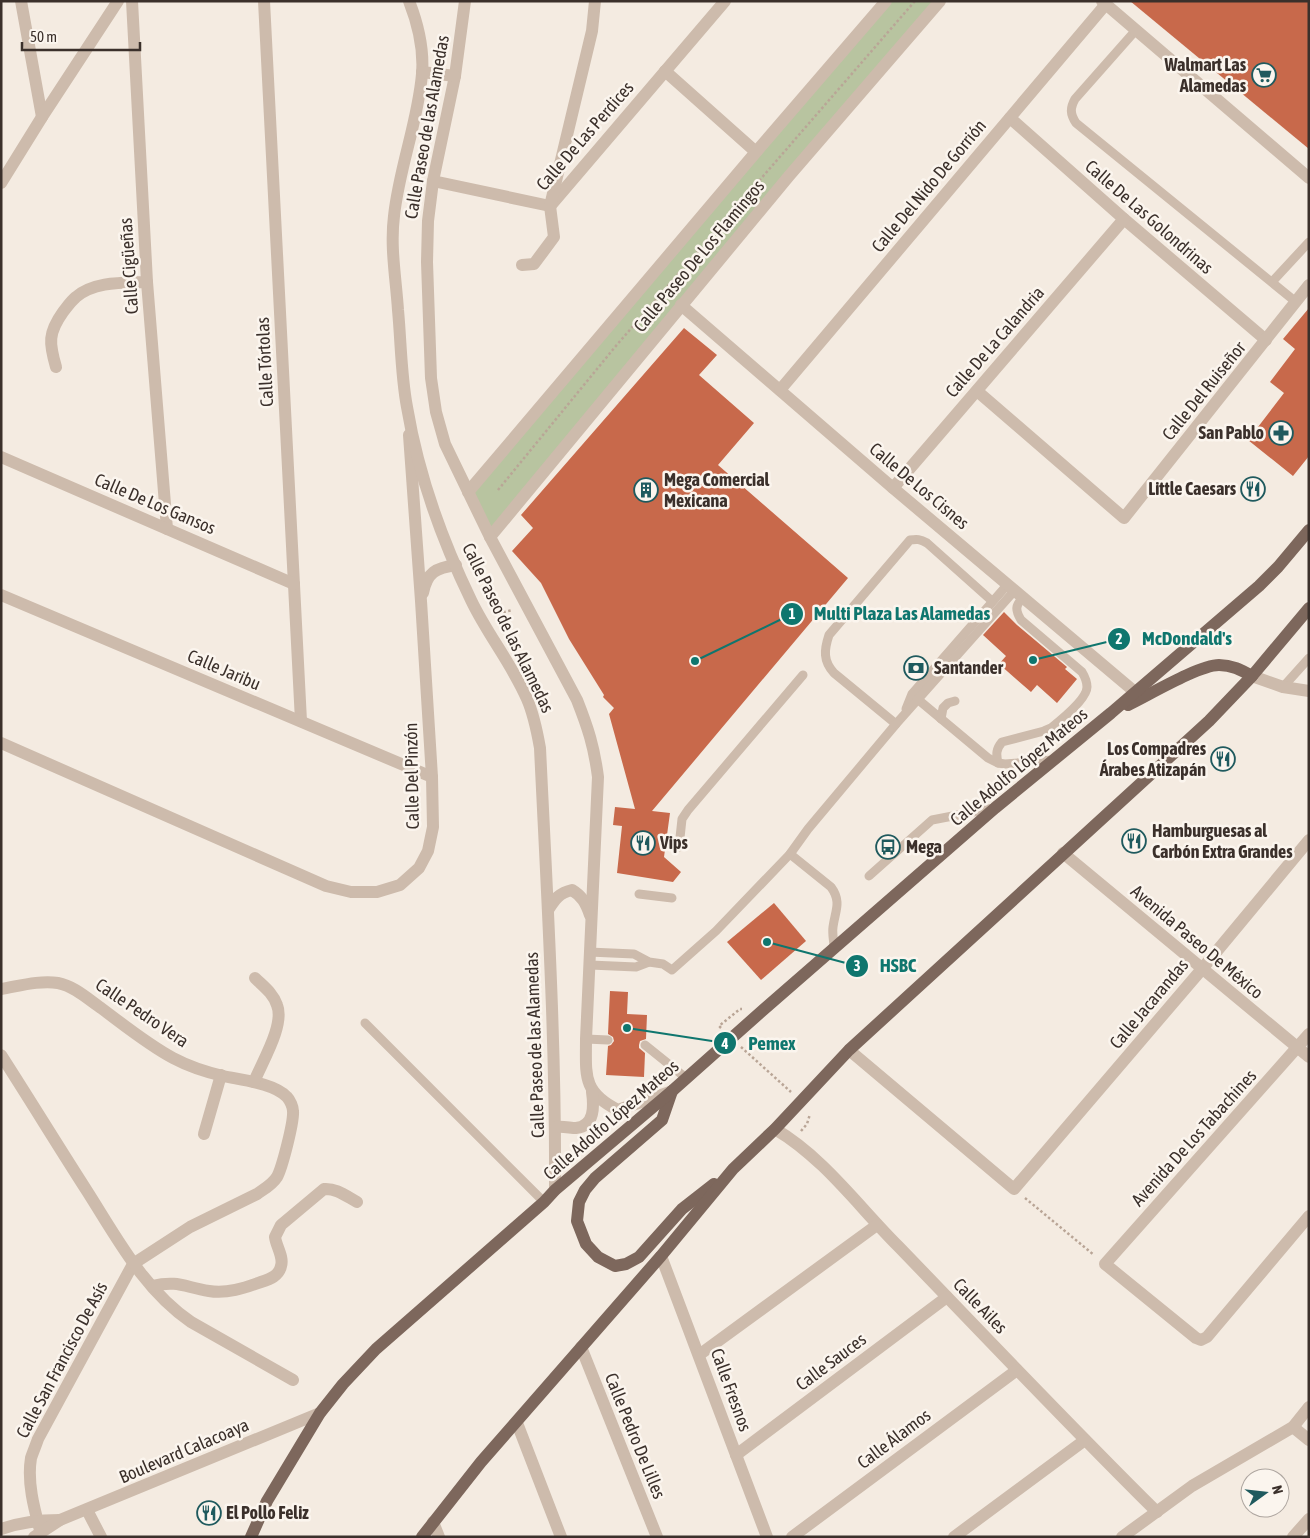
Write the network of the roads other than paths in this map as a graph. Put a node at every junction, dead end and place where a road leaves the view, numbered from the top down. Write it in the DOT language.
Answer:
graph roads {
  1 [pos="21,1"];
  2 [pos="118,1"];
  3 [pos="132,1"];
  4 [pos="264,1"];
  5 [pos="409,1"];
  6 [pos="465,1"];
  7 [pos="595,1"];
  8 [pos="886,1"];
  9 [pos="940,1"];
  10 [pos="724,2"];
  11 [pos="1104,3"];
  12 [pos="1136,30"];
  13 [pos="666,71"];
  14 [pos="422,72"];
  15 [pos="455,76"];
  16 [pos="42,117"];
  17 [pos="1010,118"];
  18 [pos="756,152"];
  19 [pos="1309,178"];
  20 [pos="433,181"];
  21 [pos="1,183"];
  22 [pos="550,206"];
  23 [pos="1124,219"];
  24 [pos="1309,242"];
  25 [pos="522,265"];
  26 [pos="147,282"];
  27 [pos="1272,282"];
  28 [pos="1307,289"];
  29 [pos="1296,302"];
  30 [pos="681,304"];
  31 [pos="1266,340"];
  32 [pos="56,367"];
  33 [pos="780,390"];
  34 [pos="977,391"];
  35 [pos="406,407"];
  36 [pos="1,457"];
  37 [pos="893,488"];
  38 [pos="468,492"];
  39 [pos="168,529"];
  40 [pos="1309,530"];
  41 [pos="490,537"];
  42 [pos="456,565"];
  43 [pos="294,584"];
  44 [pos="1015,590"];
  45 [pos="1,595"];
  46 [pos="421,600"];
  47 [pos="992,601"];
  48 [pos="1309,608"];
  49 [pos="1309,658"];
  50 [pos="803,675"];
  51 [pos="1252,676"];
  52 [pos="1283,687"];
  53 [pos="1309,691"];
  54 [pos="1135,692"];
  55 [pos="915,697"];
  56 [pos="955,701"];
  57 [pos="1111,713"];
  58 [pos="941,719"];
  59 [pos="301,721"];
  60 [pos="896,724"];
  61 [pos="1,743"];
  62 [pos="1054,760"];
  63 [pos="998,763"];
  64 [pos="432,777"];
  65 [pos="995,808"];
  66 [pos="1309,840"];
  67 [pos="679,846"];
  68 [pos="790,854"];
  69 [pos="1063,854"];
  70 [pos="869,876"];
  71 [pos="639,894"];
  72 [pos="672,898"];
  73 [pos="548,910"];
  74 [pos="591,917"];
  75 [pos="834,948"];
  76 [pos="590,958"];
  77 [pos="1202,969"];
  78 [pos="255,978"];
  79 [pos="1,990"];
  80 [pos="365,1023"];
  81 [pos="1309,1034"];
  82 [pos="586,1039"];
  83 [pos="608,1040"];
  84 [pos="645,1045"];
  85 [pos="1297,1048"];
  86 [pos="849,1050"];
  87 [pos="1,1055"];
  88 [pos="1309,1058"];
  89 [pos="221,1075"];
  90 [pos="686,1078"];
  91 [pos="254,1082"];
  92 [pos="672,1091"];
  93 [pos="592,1092"];
  94 [pos="289,1098"];
  95 [pos="556,1127"];
  96 [pos="775,1129"];
  97 [pos="204,1134"];
  98 [pos="733,1169"];
  99 [pos="555,1190"];
  100 [pos="357,1202"];
  101 [pos="544,1202"];
  102 [pos="1309,1216"];
  103 [pos="877,1225"];
  104 [pos="661,1256"];
  105 [pos="132,1264"];
  106 [pos="152,1286"];
  107 [pos="947,1297"];
  108 [pos="581,1348"];
  109 [pos="699,1355"];
  110 [pos="1017,1370"];
  111 [pos="293,1380"];
  112 [pos="1309,1407"];
  113 [pos="320,1413"];
  114 [pos="516,1423"];
  115 [pos="1293,1427"];
  116 [pos="1085,1440"];
  117 [pos="1309,1440"];
  118 [pos="736,1455"];
  119 [pos="87,1510"];
  120 [pos="1157,1512"];
  121 [pos="1309,1519"];
  122 [pos="37,1520"];
  123 [pos="60,1520"];
  124 [pos="433,1522"];
  125 [pos="1,1529"];
  126 [pos="37,1535"];
  127 [pos="101,1537"];
  128 [pos="251,1537"];
  129 [pos="422,1537"];
  130 [pos="439,1537"];
  131 [pos="562,1537"];
  132 [pos="657,1537"];
  133 [pos="767,1537"];
  134 [pos="792,1537"];
  135 [pos="954,1537"];
  136 [pos="1122,1537"];
  137 [pos="1293,1537"];
  1 -- 16 [label="street"];
  2 -- 16 [label="street"];
  3 -- 26 [label="street, Calle Cigüeñas"];
  4 -- 43 [label="street, Calle Tórtolas"];
  5 -- 14 [label="street, Calle Paseo de las Alamedas"];
  6 -- 15 [label="street, Calle Paseo de las Alamedas"];
  7 -- 22 [label="street"];
  8 -- 18 [label="street, Calle Paseo De Los Flamingos"];
  9 -- 30 [label="street, Calle Paseo De Los Flamingos"];
  10 -- 13 [label="street, Calle De Las Perdices"];
  11 -- 12 [label="street"];
  11 -- 17 [label="street, Calle Del Nido De Gorrión"];
  12 -- 19 [label="street"];
  12 -- 27 [label="lane"];
  13 -- 18 [label="street"];
  13 -- 22 [label="street, Calle De Las Perdices"];
  14 -- 15 [label="street"];
  14 -- 35 [label="street, Calle Paseo de las Alamedas"];
  15 -- 20 [label="street, Calle Paseo de las Alamedas"];
  16 -- 21 [label="street"];
  17 -- 23 [label="street, Calle De Las Golondrinas"];
  17 -- 33 [label="street, Calle Del Nido De Gorrión"];
  18 -- 38 [label="street, Calle Paseo De Los Flamingos"];
  20 -- 22 [label="street, Calle De Las Perdices"];
  20 -- 38 [label="street, Calle Paseo de las Alamedas"];
  22 -- 25 [label="street"];
  23 -- 31 [label="street, Calle De Las Golondrinas"];
  23 -- 34 [label="street, Calle De La Calandria"];
  24 -- 27 [label="lane"];
  26 -- 32 [label="street"];
  26 -- 39 [label="street, Calle Cigüeñas"];
  27 -- 29 [label="lane"];
  28 -- 29 [label="street, Calle Del Ruiseñor"];
  29 -- 31 [label="street, Calle Del Ruiseñor"];
  30 -- 33 [label="street, Calle De Los Cisnes"];
  30 -- 41 [label="street, Calle Paseo De Los Flamingos"];
  31 -- 34 [label="street, Calle Del Ruiseñor"];
  33 -- 37 [label="street, Calle De Los Cisnes"];
  34 -- 37 [label="street, Calle De La Calandria"];
  35 -- 42 [label="street, Calle Paseo de las Alamedas"];
  35 -- 46 [label="street, Calle Del Pinzón"];
  36 -- 39 [label="street, Calle De Los Gansos"];
  37 -- 44 [label="street, Calle De Los Cisnes"];
  38 -- 41 [label="street, Calle Paseo de las Alamedas"];
  39 -- 43 [label="street, Calle De Los Gansos"];
  40 -- 54 [label="main road, Calle Adolfo López Mateos"];
  41 -- 74 [label="street, Calle Paseo de las Alamedas"];
  42 -- 46 [label="street"];
  42 -- 73 [label="street, Calle Paseo de las Alamedas"];
  43 -- 59 [label="street, Calle Tórtolas"];
  44 -- 47 [label="lane"];
  44 -- 54 [label="street, Calle De Los Cisnes"];
  44 -- 55 [label="lane"];
  44 -- 63 [label="lane"];
  45 -- 59 [label="street, Calle Jaribu"];
  46 -- 64 [label="street, Calle Del Pinzón"];
  47 -- 55 [label="lane"];
  47 -- 60 [label="lane"];
  48 -- 51 [label="main road"];
  49 -- 52 [label="lane"];
  50 -- 67 [label="lane"];
  51 -- 52 [label="street"];
  51 -- 57 [label="main road"];
  51 -- 69 [label="main road"];
  52 -- 53 [label="street"];
  54 -- 57 [label="main road, Calle Adolfo López Mateos"];
  55 -- 58 [label="lane"];
  55 -- 60 [label="lane"];
  56 -- 58 [label="lane"];
  57 -- 62 [label="main road, Calle Adolfo López Mateos"];
  58 -- 63 [label="lane"];
  59 -- 64 [label="street, Calle Jaribu"];
  60 -- 68 [label="lane"];
  61 -- 64 [label="street, Calle Del Pinzón"];
  62 -- 63 [label="lane"];
  62 -- 65 [label="main road, Calle Adolfo López Mateos"];
  65 -- 70 [label="lane"];
  65 -- 75 [label="main road, Calle Adolfo López Mateos"];
  66 -- 77 [label="street, Calle Jacarandas"];
  68 -- 75 [label="lane"];
  68 -- 76 [label="lane"];
  69 -- 77 [label="street, Avenida Paseo De México"];
  69 -- 86 [label="main road"];
  71 -- 72 [label="lane"];
  73 -- 74 [label="street"];
  73 -- 95 [label="street, Calle Paseo de las Alamedas"];
  74 -- 76 [label="street, Calle Paseo de las Alamedas"];
  75 -- 90 [label="main road, Calle Adolfo López Mateos"];
  76 -- 82 [label="street, Calle Paseo de las Alamedas"];
  77 -- 85 [label="street, Avenida Paseo De México"];
  77 -- 86 [label="street, Calle Jacarandas"];
  78 -- 91 [label="street"];
  79 -- 89 [label="street, Calle Pedro Vera"];
  80 -- 101 [label="lane"];
  81 -- 85 [label="street, Avenida De Los Tabachines"];
  82 -- 83 [label="lane"];
  82 -- 93 [label="street, Calle Paseo de las Alamedas"];
  84 -- 90 [label="lane"];
  85 -- 88 [label="street, Avenida Paseo De México"];
  85 -- 102 [label="street, Avenida De Los Tabachines"];
  86 -- 96 [label="main road"];
  87 -- 105 [label="street"];
  89 -- 91 [label="street, Calle Pedro Vera"];
  89 -- 97 [label="street"];
  90 -- 92 [label="main road, Calle Adolfo López Mateos"];
  91 -- 94 [label="street, Calle Pedro Vera"];
  92 -- 93 [label="street"];
  92 -- 98 [label="main road"];
  92 -- 99 [label="main road, Calle Adolfo López Mateos"];
  93 -- 95 [label="street, Calle Paseo de las Alamedas"];
  94 -- 105 [label="street, Calle San Francisco De Asís"];
  95 -- 99 [label="street, Calle Paseo de las Alamedas"];
  96 -- 98 [label="main road"];
  96 -- 103 [label="street, Calle Ailes"];
  98 -- 104 [label="main road"];
  99 -- 101 [label="main road, Calle Adolfo López Mateos"];
  100 -- 106 [label="street"];
  101 -- 113 [label="main road, Calle Adolfo López Mateos"];
  103 -- 107 [label="street, Calle Ailes"];
  103 -- 109 [label="street"];
  104 -- 108 [label="main road"];
  104 -- 109 [label="street, Calle Fresnos"];
  105 -- 106 [label="street"];
  105 -- 122 [label="street, Calle San Francisco De Asís"];
  106 -- 111 [label="street"];
  107 -- 110 [label="street, Calle Ailes"];
  107 -- 118 [label="street, Calle Sauces"];
  108 -- 114 [label="main road"];
  108 -- 132 [label="street, Calle Pedro De Lilles"];
  109 -- 118 [label="street, Calle Fresnos"];
  110 -- 116 [label="street, Calle Ailes"];
  110 -- 134 [label="street, Calle Álamos"];
  112 -- 115 [label="street"];
  113 -- 119 [label="street, Boulevard Calacoaya"];
  113 -- 128 [label="main road, Calle Adolfo López Mateos"];
  114 -- 124 [label="main road"];
  114 -- 131 [label="street"];
  115 -- 117 [label="street"];
  115 -- 120 [label="street"];
  116 -- 120 [label="street, Calle Ailes"];
  116 -- 135 [label="street"];
  118 -- 133 [label="street, Calle Fresnos"];
  119 -- 123 [label="street, Boulevard Calacoaya"];
  119 -- 127 [label="street"];
  120 -- 136 [label="street"];
  121 -- 137 [label="street"];
  122 -- 123 [label="street, Boulevard Calacoaya"];
  122 -- 125 [label="street, Boulevard Calacoaya"];
  122 -- 126 [label="street, Calle San Francisco De Asís"];
  123 -- 126 [label="street, Boulevard Calacoaya"];
  124 -- 129 [label="main road"];
  124 -- 130 [label="street"];
}
